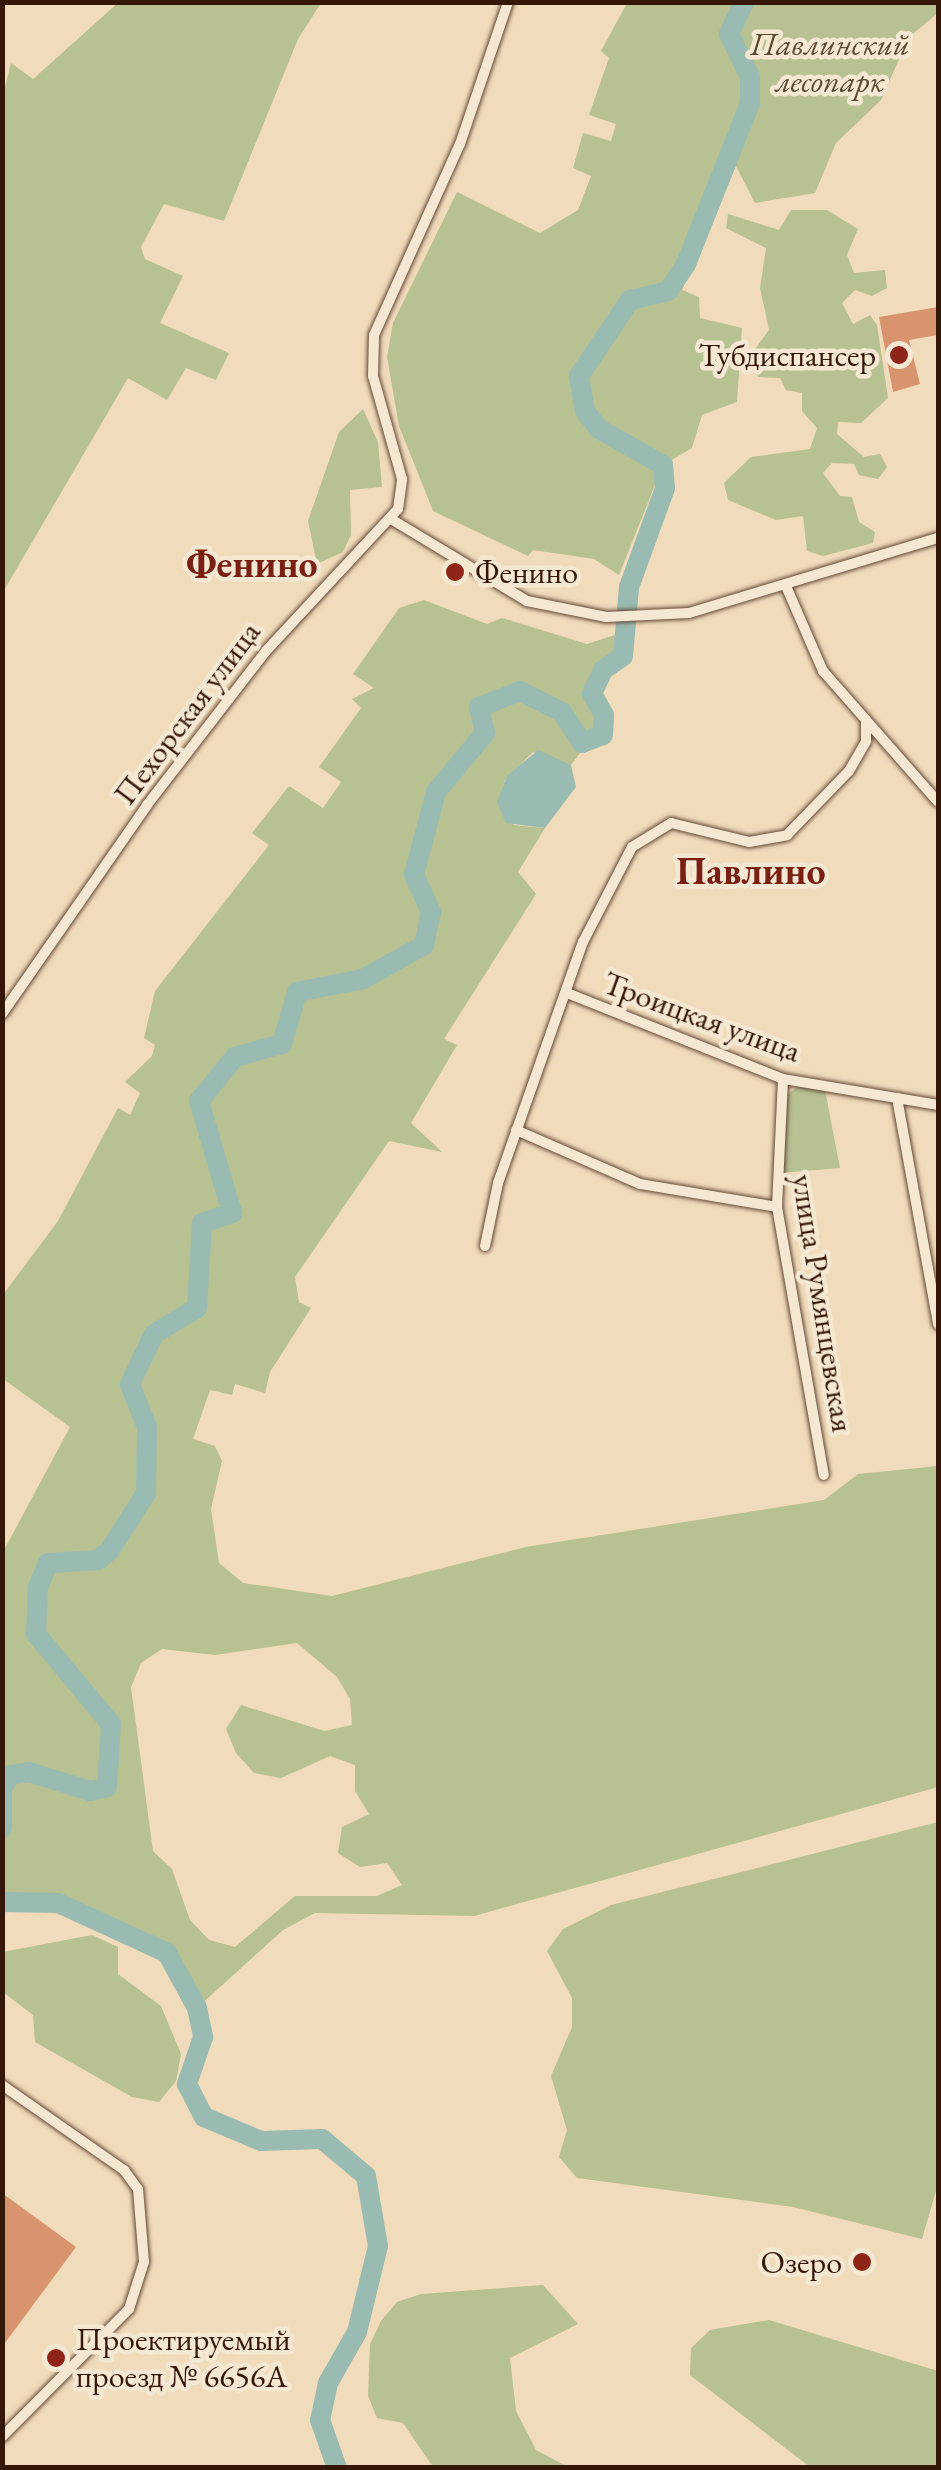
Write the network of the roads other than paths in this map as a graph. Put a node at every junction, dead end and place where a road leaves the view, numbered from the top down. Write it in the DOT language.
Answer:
graph roads {
  1 [pos="508,2"];
  2 [pos="392,519"];
  3 [pos="938,538"];
  4 [pos="786,586"];
  5 [pos="866,720"];
  6 [pos="938,802"];
  7 [pos="567,993"];
  8 [pos="2,1014"];
  9 [pos="783,1079"];
  10 [pos="897,1098"];
  11 [pos="938,1105"];
  12 [pos="516,1130"];
  13 [pos="776,1207"];
  14 [pos="486,1246"];
  15 [pos="935,1285"];
  16 [pos="938,1324"];
  17 [pos="824,1475"];
  18 [pos="2,2085"];
  19 [pos="2,2437"];
  1 -- 2 [label="street"];
  2 -- 4 [label="street"];
  2 -- 8 [label="street, Пехорская улица"];
  3 -- 4 [label="street"];
  4 -- 5 [label="street"];
  5 -- 6 [label="street"];
  5 -- 7 [label="street"];
  7 -- 9 [label="street, Троицкая улица"];
  7 -- 12 [label="street"];
  9 -- 10 [label="street, Троицкая улица"];
  9 -- 13 [label="street, улица Румянцевская"];
  10 -- 11 [label="street, Троицкая улица"];
  10 -- 15 [label="street"];
  12 -- 13 [label="street"];
  12 -- 14 [label="street"];
  13 -- 17 [label="street, улица Румянцевская"];
  15 -- 16 [label="street"];
  18 -- 19 [label="street"];
}
